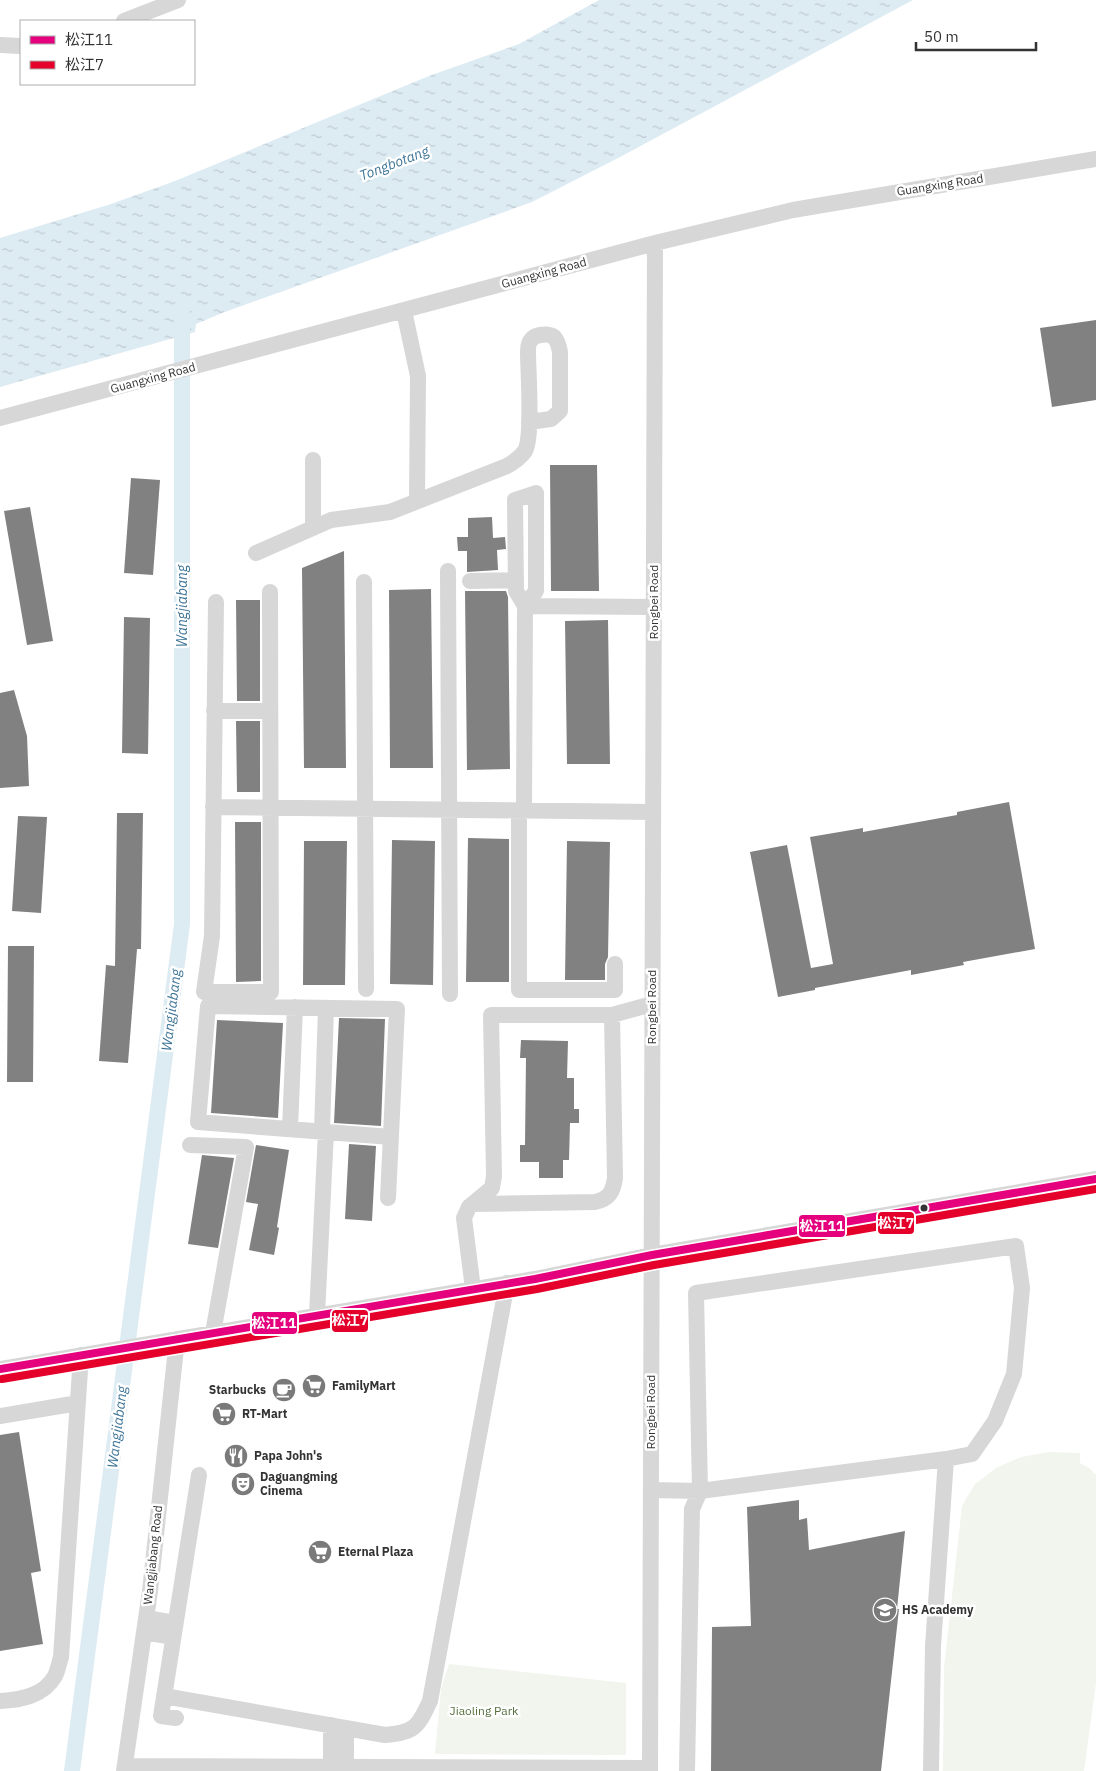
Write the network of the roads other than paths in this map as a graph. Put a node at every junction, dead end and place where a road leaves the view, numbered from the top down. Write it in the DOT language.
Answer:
graph roads {
  1 [pos="178,0"];
  2 [pos="127,20"];
  3 [pos="0,44"];
  4 [pos="20,46"];
  5 [pos="1096,159"];
  6 [pos="655,242"];
  7 [pos="404,311"];
  8 [pos="0,418"];
  9 [pos="529,422"];
  10 [pos="312,460"];
  11 [pos="417,501"];
  12 [pos="312,528"];
  13 [pos="256,553"];
  14 [pos="448,572"];
  15 [pos="516,580"];
  16 [pos="470,581"];
  17 [pos="364,582"];
  18 [pos="270,592"];
  19 [pos="216,602"];
  20 [pos="525,606"];
  21 [pos="654,607"];
  22 [pos="214,711"];
  23 [pos="270,711"];
  24 [pos="213,807"];
  25 [pos="271,808"];
  26 [pos="366,809"];
  27 [pos="449,810"];
  28 [pos="521,810"];
  29 [pos="653,812"];
  30 [pos="615,964"];
  31 [pos="366,989"];
  32 [pos="450,994"];
  33 [pos="652,1004"];
  34 [pos="295,1008"];
  35 [pos="326,1008"];
  36 [pos="612,1015"];
  37 [pos="290,1129"];
  38 [pos="324,1131"];
  39 [pos="391,1137"];
  40 [pos="190,1145"];
  41 [pos="1096,1179"];
  42 [pos="388,1198"];
  43 [pos="473,1204"];
  44 [pos="652,1255"];
  45 [pos="507,1283"];
  46 [pos="473,1289"];
  47 [pos="317,1315"];
  48 [pos="214,1333"];
  49 [pos="177,1339"];
  50 [pos="87,1354"];
  51 [pos="0,1368"];
  52 [pos="78,1403"];
  53 [pos="0,1416"];
  54 [pos="946,1459"];
  55 [pos="198,1476"];
  56 [pos="651,1490"];
  57 [pos="700,1491"];
  58 [pos="145,1625"];
  59 [pos="174,1630"];
  60 [pos="164,1696"];
  61 [pos="0,1701"];
  62 [pos="176,1718"];
  63 [pos="330,1722"];
  64 [pos="338,1767"];
  65 [pos="124,1769"];
  66 [pos="650,1770"];
  67 [pos="687,1771"];
  68 [pos="931,1771"];
  1 -- 2 [label="street"];
  3 -- 4 [label="street"];
  5 -- 6 [label="street, Guangxing Road"];
  6 -- 7 [label="street, Guangxing Road"];
  6 -- 21 [label="street, Rongbei Road"];
  7 -- 8 [label="street, Guangxing Road"];
  7 -- 11 [label="street"];
  9 -- 9 [label="street"];
  9 -- 11 [label="street"];
  10 -- 12 [label="street"];
  11 -- 12 [label="street"];
  12 -- 13 [label="street"];
  14 -- 27 [label="street"];
  15 -- 16 [label="street"];
  15 -- 20 [label="street"];
  15 -- 20 [label="street"];
  17 -- 26 [label="street"];
  18 -- 23 [label="street"];
  19 -- 22 [label="street"];
  20 -- 21 [label="street"];
  20 -- 28 [label="street"];
  21 -- 29 [label="street, Rongbei Road"];
  22 -- 23 [label="street"];
  22 -- 24 [label="street"];
  23 -- 25 [label="street"];
  24 -- 25 [label="street"];
  24 -- 25 [label="street"];
  25 -- 26 [label="street"];
  26 -- 27 [label="street"];
  26 -- 31 [label="street"];
  27 -- 28 [label="street"];
  27 -- 32 [label="street"];
  28 -- 29 [label="street"];
  28 -- 30 [label="street"];
  29 -- 33 [label="street, Rongbei Road"];
  33 -- 36 [label="street"];
  33 -- 44 [label="street, Rongbei Road"];
  34 -- 35 [label="street"];
  34 -- 37 [label="street"];
  34 -- 37 [label="street"];
  35 -- 38 [label="street"];
  35 -- 39 [label="street"];
  36 -- 43 [label="street"];
  36 -- 43 [label="street"];
  37 -- 38 [label="street"];
  38 -- 39 [label="street"];
  38 -- 47 [label="street"];
  39 -- 42 [label="street"];
  40 -- 48 [label="street"];
  41 -- 44 [label="street"];
  43 -- 46 [label="street"];
  44 -- 45 [label="street"];
  44 -- 56 [label="street, Rongbei Road"];
  45 -- 46 [label="street"];
  45 -- 63 [label="street"];
  46 -- 47 [label="street"];
  47 -- 48 [label="street"];
  48 -- 49 [label="street"];
  49 -- 50 [label="street"];
  49 -- 58 [label="street, Wangjiabang Road"];
  50 -- 51 [label="street"];
  50 -- 52 [label="street"];
  52 -- 53 [label="street"];
  52 -- 61 [label="street"];
  54 -- 57 [label="street"];
  54 -- 57 [label="street"];
  54 -- 68 [label="street"];
  55 -- 59 [label="street"];
  56 -- 57 [label="street"];
  56 -- 66 [label="street, Rongbei Road"];
  57 -- 67 [label="street"];
  58 -- 59 [label="street"];
  58 -- 65 [label="street, Wangjiabang Road"];
  59 -- 60 [label="street"];
  60 -- 62 [label="street"];
  60 -- 63 [label="street"];
  63 -- 64 [label="street"];
  64 -- 65 [label="street"];
  64 -- 66 [label="street"];
}
